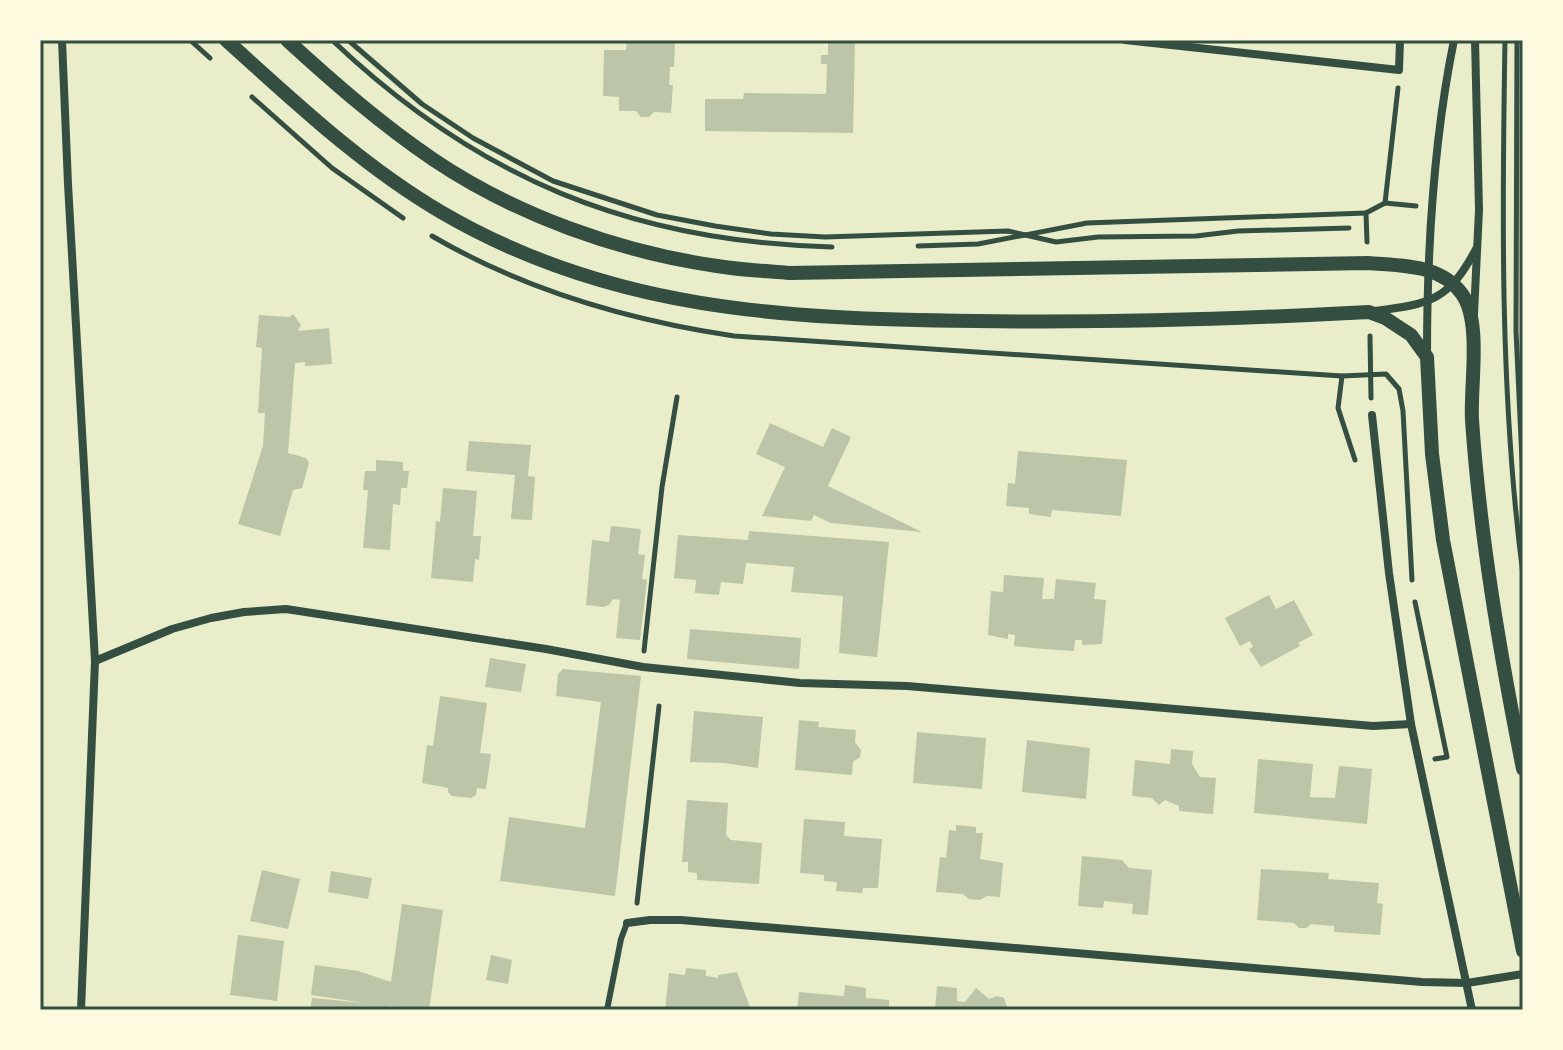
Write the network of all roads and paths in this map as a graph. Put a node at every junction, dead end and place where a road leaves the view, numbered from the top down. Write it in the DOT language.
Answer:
graph roads {
  1 [pos="62,40"];
  2 [pos="226,40"];
  3 [pos="287,40"];
  4 [pos="332,40"];
  5 [pos="348,40"];
  6 [pos="1125,40"];
  7 [pos="1400,40"];
  8 [pos="1454,40"];
  9 [pos="1475,40"];
  10 [pos="1505,40"];
  11 [pos="1517,40"];
  12 [pos="1399,70"];
  13 [pos="1385,203"];
  14 [pos="1416,206"];
  15 [pos="1366,213"];
  16 [pos="1349,228"];
  17 [pos="1025,235"];
  18 [pos="1478,245"];
  19 [pos="915,246"];
  20 [pos="1367,246"];
  21 [pos="836,247"];
  22 [pos="1428,270"];
  23 [pos="1454,285"];
  24 [pos="1427,301"];
  25 [pos="1369,312"];
  26 [pos="1474,323"];
  27 [pos="1370,342"];
  28 [pos="1427,357"];
  29 [pos="677,397"];
  30 [pos="1372,415"];
  31 [pos="1523,482"];
  32 [pos="1523,575"];
  33 [pos="95,661"];
  34 [pos="643,667"];
  35 [pos="659,706"];
  36 [pos="1411,724"];
  37 [pos="1523,769"];
  38 [pos="631,922"];
  39 [pos="1523,951"];
  40 [pos="1523,974"];
  41 [pos="1467,983"];
  42 [pos="81,1010"];
  43 [pos="607,1010"];
  44 [pos="1472,1010"];
  1 -- 33 [label="street"];
  2 -- 25 [label="street"];
  3 -- 22 [label="street"];
  4 -- 21 [label="path"];
  5 -- 17 [label="path"];
  6 -- 12 [label="street"];
  7 -- 12 [label="street"];
  8 -- 22 [label="street"];
  9 -- 18 [label="street"];
  10 -- 32 [label="path"];
  11 -- 31 [label="path"];
  12 -- 13 [label="path"];
  13 -- 14 [label="path"];
  13 -- 15 [label="path"];
  15 -- 17 [label="path"];
  15 -- 20 [label="path"];
  16 -- 17 [label="path"];
  17 -- 19 [label="path"];
  18 -- 23 [label="street"];
  18 -- 26 [label="street"];
  22 -- 23 [label="street"];
  22 -- 24 [label="street"];
  23 -- 24 [label="street"];
  23 -- 26 [label="street"];
  24 -- 25 [label="street"];
  24 -- 28 [label="street"];
  25 -- 28 [label="street"];
  26 -- 37 [label="street"];
  27 -- 30 [label="path"];
  28 -- 39 [label="street"];
  29 -- 34 [label="path"];
  30 -- 36 [label="street"];
  33 -- 34 [label="street"];
  33 -- 42 [label="street"];
  34 -- 36 [label="street"];
  35 -- 38 [label="path"];
  36 -- 41 [label="street"];
  38 -- 41 [label="street"];
  38 -- 43 [label="lane"];
  40 -- 41 [label="street"];
  41 -- 44 [label="street"];
}
